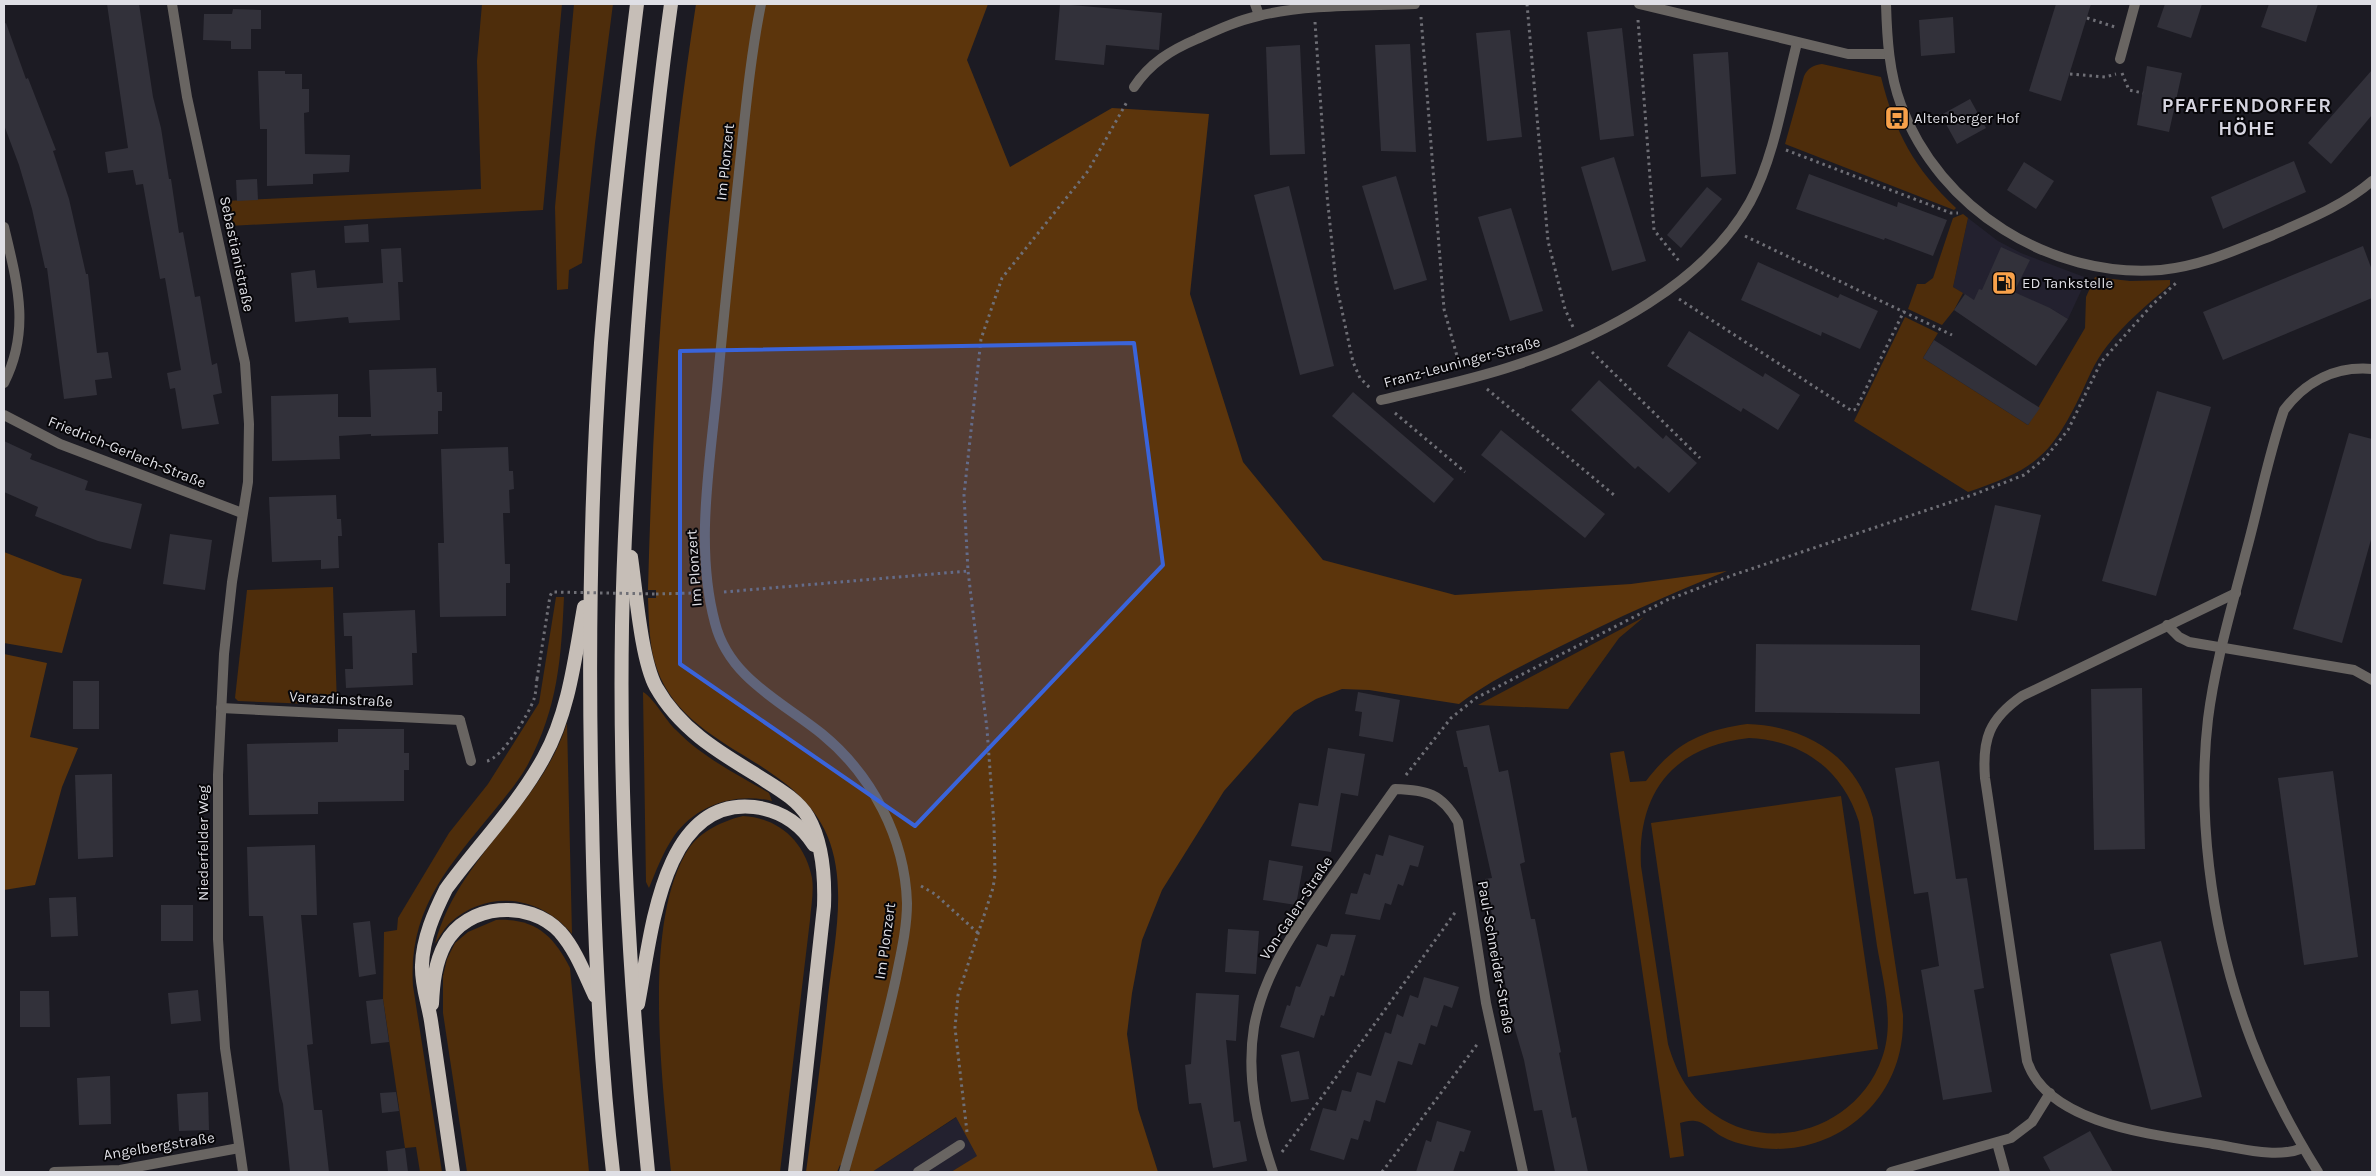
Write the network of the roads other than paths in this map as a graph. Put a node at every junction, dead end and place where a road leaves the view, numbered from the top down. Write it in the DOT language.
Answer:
graph roads {
  1 [pos="172,4"];
  2 [pos="637,4"];
  3 [pos="670,4"];
  4 [pos="761,4"];
  5 [pos="1255,4"];
  6 [pos="1415,4"];
  7 [pos="1640,4"];
  8 [pos="1886,4"];
  9 [pos="2135,4"];
  10 [pos="1259,15"];
  11 [pos="1797,42"];
  12 [pos="1889,54"];
  13 [pos="2120,59"];
  14 [pos="1134,87"];
  15 [pos="2372,181"];
  16 [pos="4,228"];
  17 [pos="2372,369"];
  18 [pos="4,383"];
  19 [pos="1381,400"];
  20 [pos="4,415"];
  21 [pos="242,513"];
  22 [pos="627,526"];
  23 [pos="591,574"];
  24 [pos="2236,593"];
  25 [pos="2168,625"];
  26 [pos="2222,650"];
  27 [pos="2372,680"];
  28 [pos="221,708"];
  29 [pos="471,761"];
  30 [pos="1395,789"];
  31 [pos="820,855"];
  32 [pos="599,1003"];
  33 [pos="430,1017"];
  34 [pos="635,1022"];
  35 [pos="2050,1094"];
  36 [pos="1997,1143"];
  37 [pos="960,1145"];
  38 [pos="239,1148"];
  39 [pos="2303,1148"];
  40 [pos="1272,1169"];
  41 [pos="54,1172"];
  42 [pos="243,1172"];
  43 [pos="453,1172"];
  44 [pos="613,1172"];
  45 [pos="648,1172"];
  46 [pos="795,1172"];
  47 [pos="844,1172"];
  48 [pos="918,1172"];
  49 [pos="1523,1172"];
  50 [pos="1891,1172"];
  51 [pos="2005,1172"];
  52 [pos="2318,1172"];
  1 -- 21 [label="street, Sebastianistraße"];
  2 -- 23 [label="highway"];
  3 -- 22 [label="highway"];
  4 -- 47 [label="street, Im Plonzert"];
  5 -- 10 [label="street"];
  6 -- 10 [label="street"];
  7 -- 11 [label="street"];
  8 -- 12 [label="street"];
  9 -- 13 [label="street"];
  10 -- 14 [label="street"];
  11 -- 12 [label="street"];
  11 -- 19 [label="street, Franz-Leuninger-Straße"];
  12 -- 15 [label="street"];
  16 -- 18 [label="street"];
  17 -- 24 [label="street"];
  20 -- 21 [label="street, Friedrich-Gerlach-Straße"];
  21 -- 28 [label="street, Niederfelder Weg"];
  22 -- 31 [label="highway"];
  22 -- 34 [label="highway"];
  23 -- 32 [label="highway"];
  23 -- 33 [label="highway"];
  24 -- 25 [label="street"];
  24 -- 26 [label="street"];
  25 -- 26 [label="street"];
  25 -- 35 [label="street"];
  26 -- 27 [label="street"];
  26 -- 39 [label="street"];
  28 -- 29 [label="street, Varazdinstraße"];
  28 -- 38 [label="street, Niederfelder Weg"];
  30 -- 40 [label="street, Von-Galen-Straße"];
  30 -- 49 [label="street, Paul-Schneider-Straße"];
  31 -- 34 [label="highway"];
  31 -- 46 [label="highway"];
  32 -- 33 [label="highway"];
  32 -- 44 [label="highway"];
  33 -- 43 [label="highway"];
  34 -- 45 [label="highway"];
  35 -- 36 [label="street"];
  35 -- 39 [label="street"];
  36 -- 50 [label="street"];
  36 -- 51 [label="street"];
  37 -- 48 [label="street"];
  38 -- 41 [label="street, Angelbergstraße"];
  38 -- 42 [label="street, Niederfelder Weg"];
  39 -- 52 [label="street"];
}
